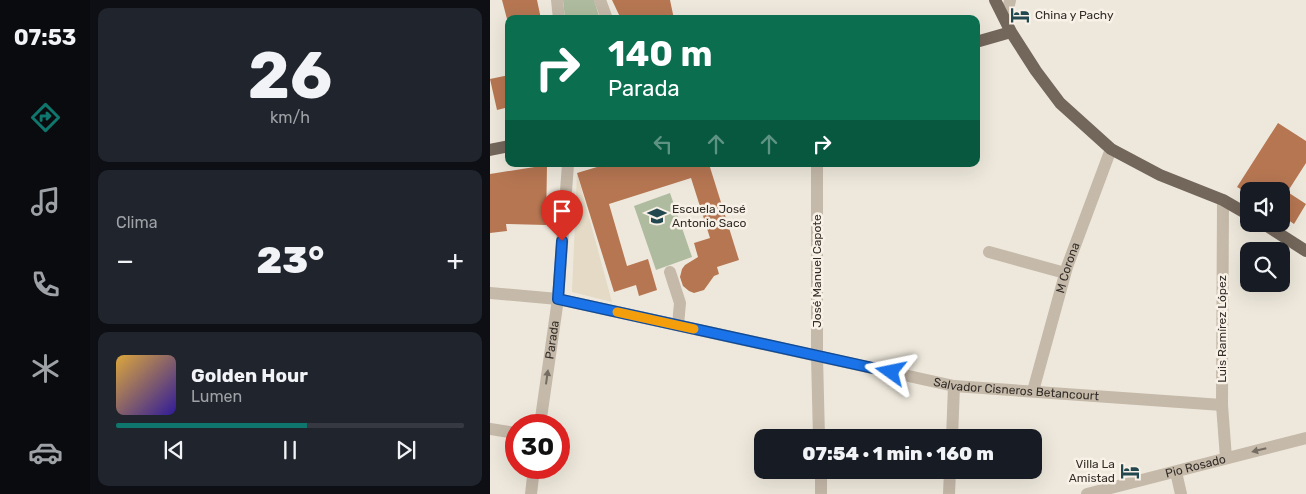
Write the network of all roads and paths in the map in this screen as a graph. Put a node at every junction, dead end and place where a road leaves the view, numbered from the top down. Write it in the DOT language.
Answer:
graph roads {
  1 [pos="557,0"];
  2 [pos="600,0"];
  3 [pos="995,0"];
  4 [pos="1010,0"];
  5 [pos="559,15"];
  6 [pos="606,15"];
  7 [pos="1006,20"];
  8 [pos="1011,32"];
  9 [pos="980,41"];
  10 [pos="505,147"];
  11 [pos="1111,149"];
  12 [pos="490,150"];
  13 [pos="568,167"];
  14 [pos="818,167"];
  15 [pos="1223,200"];
  16 [pos="1240,210"];
  17 [pos="1276,232"];
  18 [pos="1306,251"];
  19 [pos="989,252"];
  20 [pos="670,272"];
  21 [pos="1065,273"];
  22 [pos="490,293"];
  23 [pos="558,299"];
  24 [pos="678,325"];
  25 [pos="817,356"];
  26 [pos="954,386"];
  27 [pos="1033,391"];
  28 [pos="1222,405"];
  29 [pos="542,414"];
  30 [pos="490,429"];
  31 [pos="820,429"];
  32 [pos="952,429"];
  33 [pos="505,431"];
  34 [pos="1306,438"];
  35 [pos="1226,458"];
  36 [pos="1176,472"];
  37 [pos="533,479"];
  38 [pos="820,479"];
  39 [pos="950,479"];
  40 [pos="531,494"];
  41 [pos="821,494"];
  42 [pos="949,494"];
  43 [pos="1086,494"];
  44 [pos="1180,494"];
  1 -- 5 [label="street"];
  2 -- 6 [label="street"];
  3 -- 7 [label="main road"];
  4 -- 7 [label="street"];
  7 -- 8 [label="main road"];
  8 -- 9 [label="main road"];
  8 -- 11 [label="main road"];
  10 -- 12 [label="main road"];
  11 -- 15 [label="main road"];
  11 -- 21 [label="street, M Corona"];
  13 -- 23 [label="street, Parada"];
  14 -- 25 [label="street, José Manuel Capote"];
  15 -- 16 [label="main road"];
  15 -- 28 [label="street, Luis Ramírez López"];
  17 -- 18 [label="main road"];
  19 -- 21 [label="street"];
  20 -- 24 [label="street"];
  21 -- 27 [label="street, M Corona"];
  22 -- 23 [label="street, Salvador Cisneros Betancourt"];
  23 -- 24 [label="street, Salvador Cisneros Betancourt"];
  29 -- 23 [label="street, Parada, one-way"];
  24 -- 25 [label="street, Salvador Cisneros Betancourt"];
  25 -- 26 [label="street, Salvador Cisneros Betancourt"];
  25 -- 31 [label="street, José Manuel Capote"];
  26 -- 27 [label="street, Salvador Cisneros Betancourt"];
  26 -- 32 [label="street"];
  27 -- 28 [label="street, Salvador Cisneros Betancourt"];
  28 -- 35 [label="street, Luis Ramírez López"];
  30 -- 33 [label="street"];
  34 -- 35 [label="street, Pio Rosado, one-way"];
  35 -- 36 [label="street, Pio Rosado"];
  36 -- 43 [label="street, Pio Rosado"];
  36 -- 44 [label="street"];
  37 -- 40 [label="street"];
  38 -- 41 [label="street"];
  39 -- 42 [label="street"];
}
